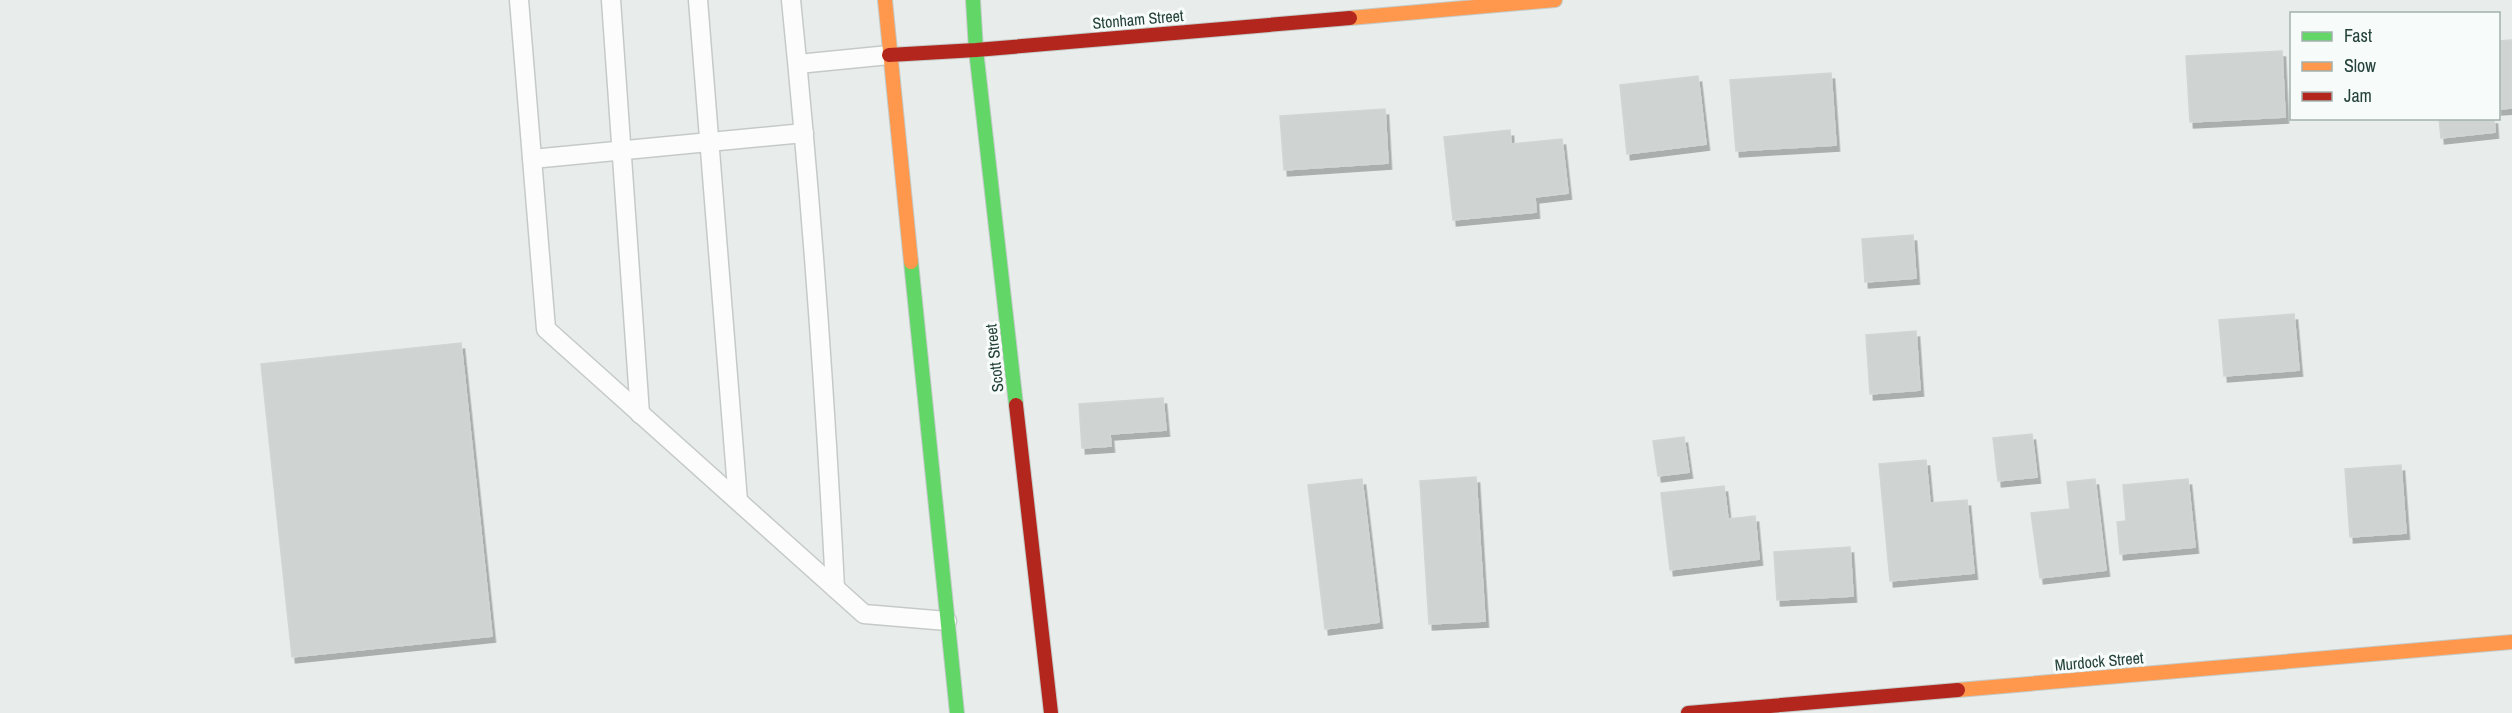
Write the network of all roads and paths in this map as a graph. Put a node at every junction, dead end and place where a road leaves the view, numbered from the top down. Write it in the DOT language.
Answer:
graph roads {
  1 [pos="519,0"];
  2 [pos="611,0"];
  3 [pos="698,0"];
  4 [pos="791,0"];
  5 [pos="885,0"];
  6 [pos="973,0"];
  7 [pos="1554,0"];
  8 [pos="976,50"];
  9 [pos="889,55"];
  10 [pos="798,63"];
  11 [pos="804,133"];
  12 [pos="709,142"];
  13 [pos="622,150"];
  14 [pos="532,159"];
  15 [pos="640,414"];
  16 [pos="738,501"];
  17 [pos="835,588"];
  18 [pos="947,621"];
  19 [pos="2512,642"];
  20 [pos="957,713"];
  21 [pos="1051,713"];
  22 [pos="1688,713"];
  1 -- 14 [label="lane"];
  2 -- 13 [label="lane"];
  3 -- 12 [label="lane"];
  4 -- 10 [label="lane"];
  5 -- 9 [label="main road"];
  6 -- 8 [label="main road, Scott Street"];
  7 -- 8 [label="main road, Stonham Street"];
  8 -- 9 [label="main road, Stonham Street"];
  8 -- 21 [label="main road, Scott Street"];
  9 -- 10 [label="lane"];
  9 -- 18 [label="main road"];
  10 -- 11 [label="lane"];
  11 -- 12 [label="lane"];
  11 -- 17 [label="lane"];
  12 -- 13 [label="lane"];
  12 -- 16 [label="lane"];
  13 -- 14 [label="lane"];
  13 -- 15 [label="lane"];
  14 -- 15 [label="lane"];
  15 -- 16 [label="lane"];
  16 -- 17 [label="lane"];
  17 -- 18 [label="lane"];
  18 -- 20 [label="main road"];
  19 -- 22 [label="main road, Murdock Street"];
}
